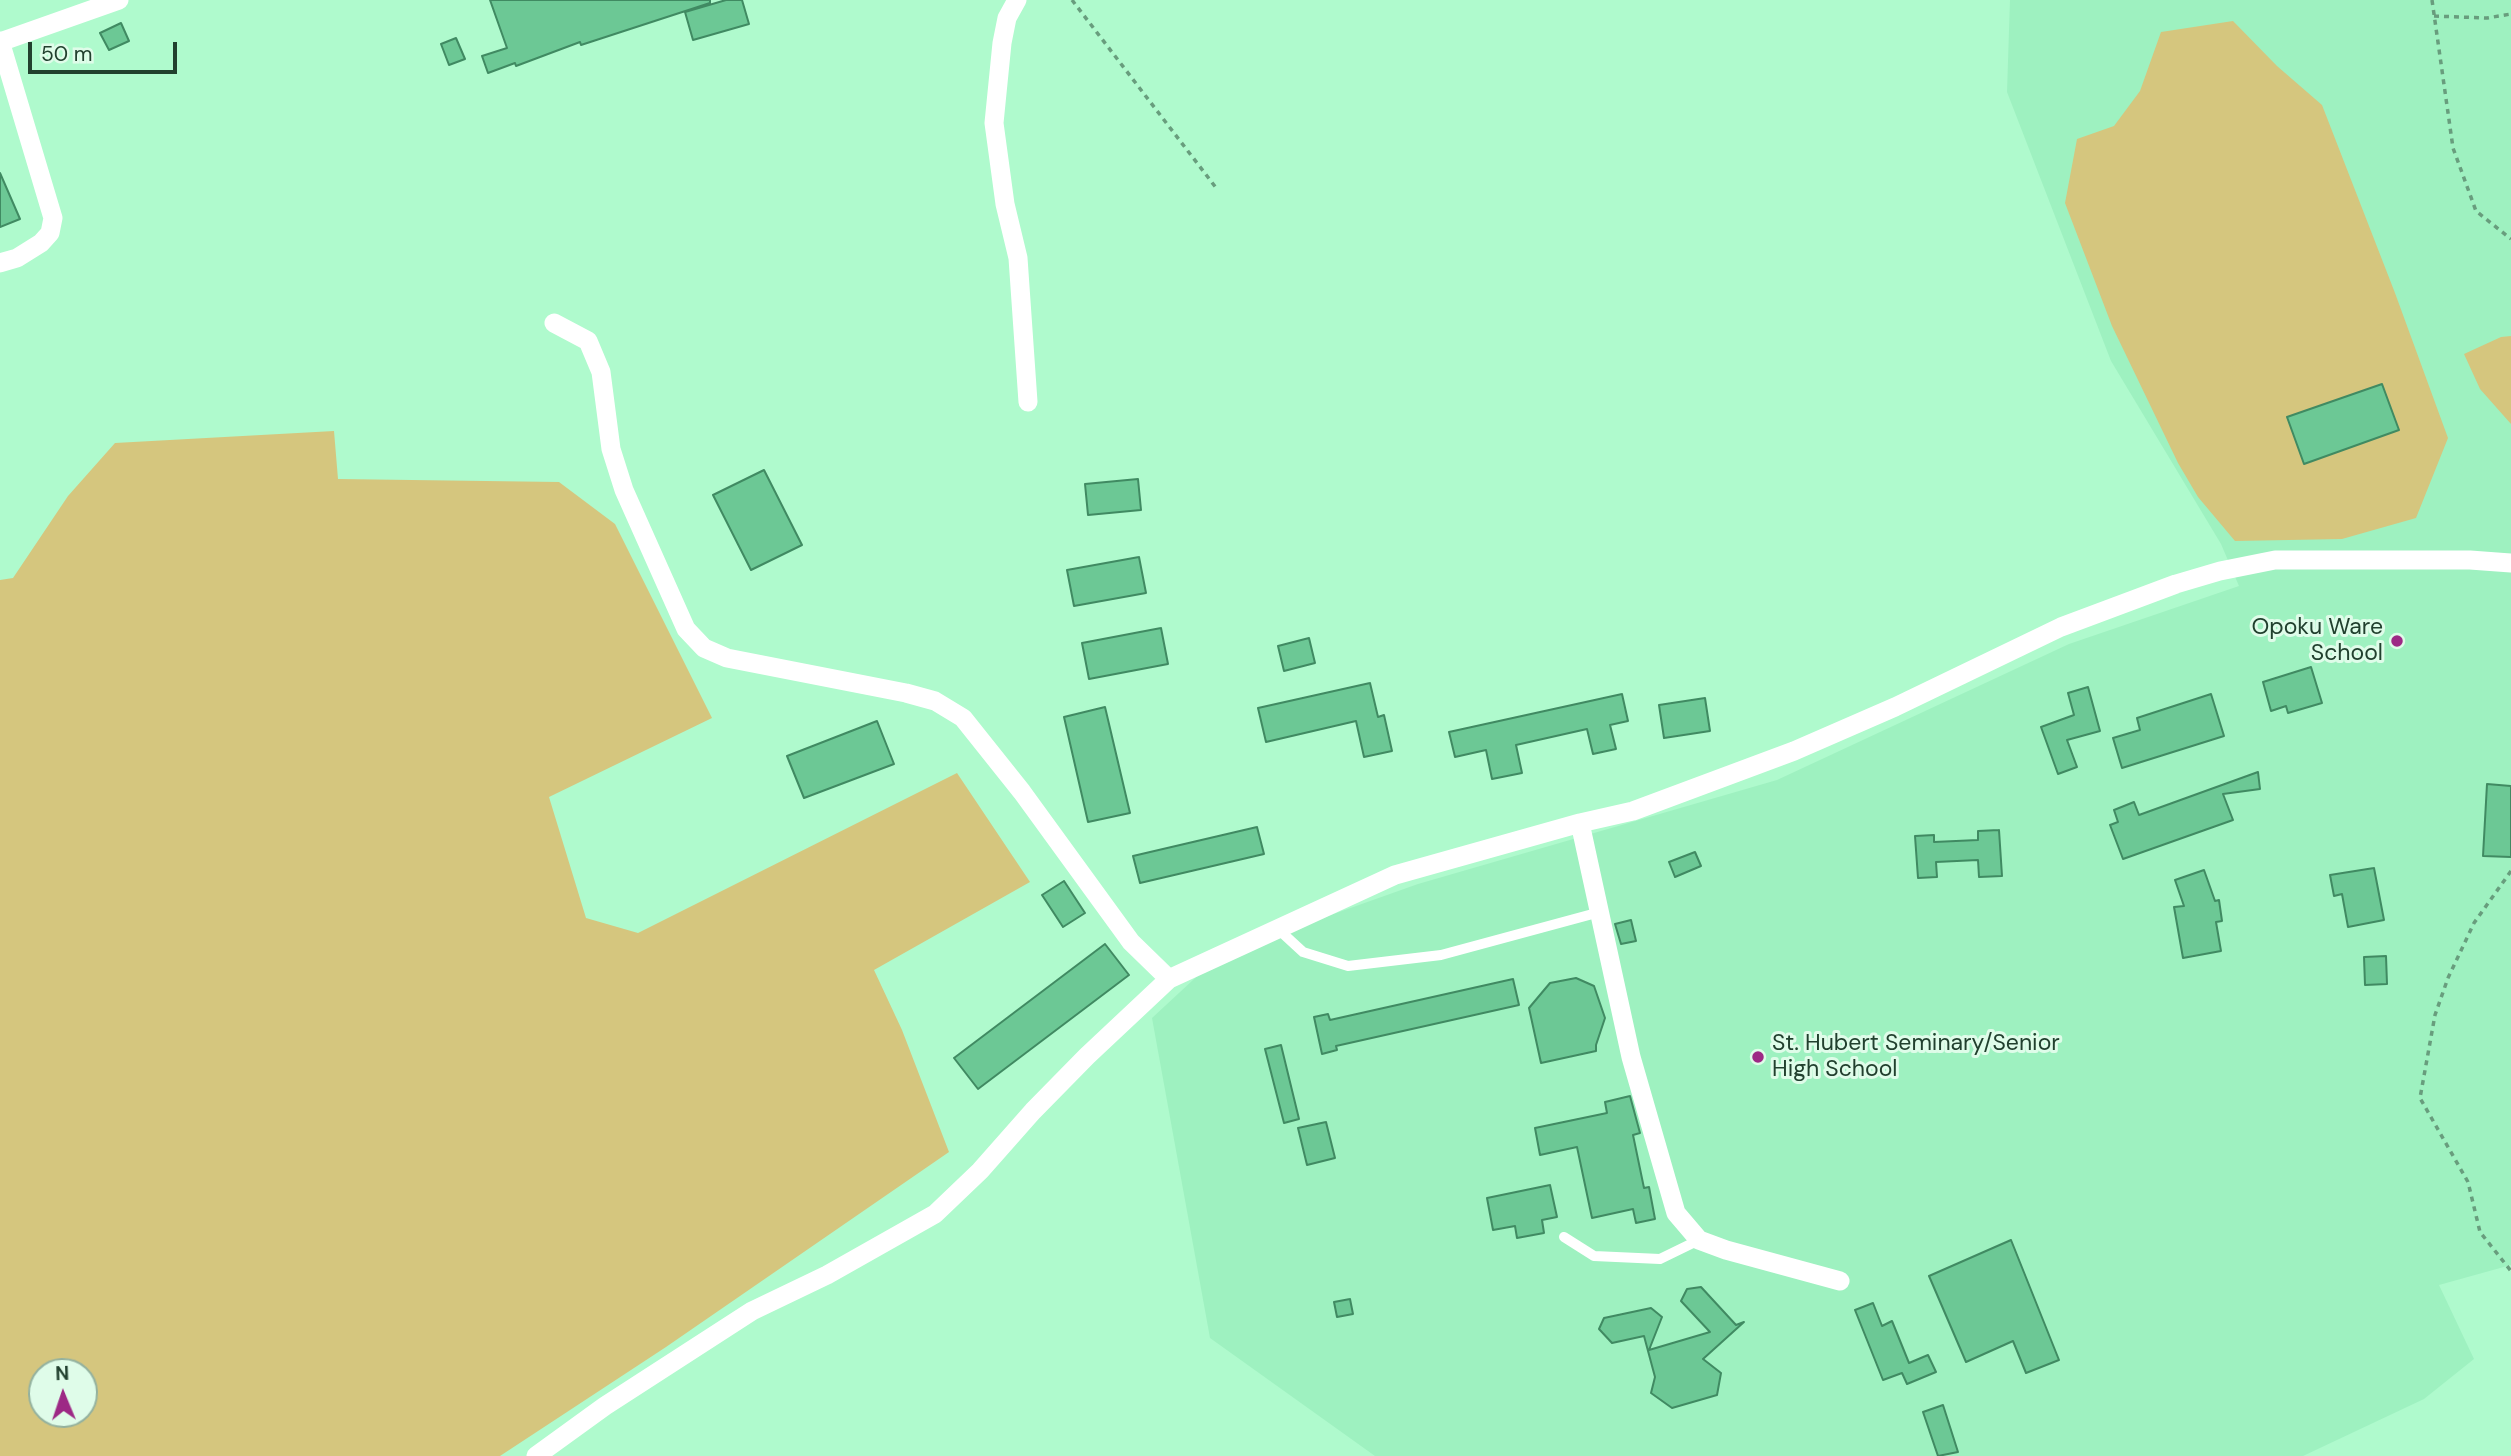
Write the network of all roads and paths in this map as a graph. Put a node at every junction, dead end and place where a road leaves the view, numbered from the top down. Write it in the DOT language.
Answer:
graph roads {
  1 [pos="119,0"];
  2 [pos="1017,0"];
  3 [pos="1072,0"];
  4 [pos="2432,0"];
  5 [pos="2511,14"];
  6 [pos="2434,16"];
  7 [pos="0,42"];
  8 [pos="1217,189"];
  9 [pos="2511,239"];
  10 [pos="0,263"];
  11 [pos="554,323"];
  12 [pos="1028,402"];
  13 [pos="2511,563"];
  14 [pos="1580,823"];
  15 [pos="2511,871"];
  16 [pos="1600,912"];
  17 [pos="1278,929"];
  18 [pos="1169,979"];
  19 [pos="1564,1237"];
  20 [pos="1699,1240"];
  21 [pos="2511,1271"];
  22 [pos="1840,1281"];
  23 [pos="536,1456"];
  1 -- 7 [label="street"];
  2 -- 12 [label="street"];
  3 -- 8 [label="path"];
  4 -- 6 [label="path"];
  5 -- 6 [label="path"];
  6 -- 9 [label="path"];
  7 -- 10 [label="street"];
  11 -- 18 [label="street"];
  13 -- 14 [label="street"];
  14 -- 16 [label="street"];
  14 -- 17 [label="street"];
  15 -- 21 [label="path"];
  16 -- 17 [label="lane"];
  16 -- 20 [label="street"];
  17 -- 18 [label="street"];
  18 -- 23 [label="street"];
  19 -- 20 [label="lane"];
  20 -- 22 [label="street"];
}
